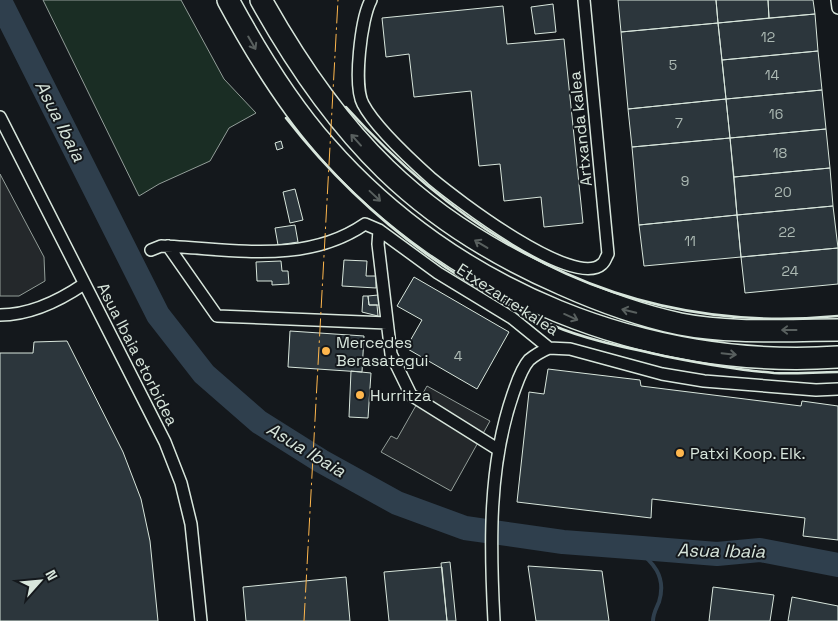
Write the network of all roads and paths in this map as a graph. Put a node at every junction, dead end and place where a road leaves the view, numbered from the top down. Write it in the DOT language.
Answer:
graph roads {
  1 [pos="228,0"];
  2 [pos="261,0"];
  3 [pos="371,0"];
  4 [pos="584,0"];
  5 [pos="837,0"];
  6 [pos="838,8"];
  7 [pos="0,117"];
  8 [pos="379,230"];
  9 [pos="168,246"];
  10 [pos="151,250"];
  11 [pos="84,284"];
  12 [pos="0,315"];
  13 [pos="387,323"];
  14 [pos="838,330"];
  15 [pos="548,348"];
  16 [pos="838,357"];
  17 [pos="838,389"];
  18 [pos="499,450"];
  19 [pos="201,621"];
  20 [pos="494,621"];
  1 -- 16 [label="highway, one-way"];
  14 -- 2 [label="highway, one-way"];
  3 -- 4 [label="street, Artxanda kalea"];
  5 -- 6 [label="street"];
  7 -- 11 [label="street, Asua Ibaia etorbidea"];
  8 -- 9 [label="street"];
  8 -- 13 [label="street"];
  8 -- 15 [label="street, Etxezarre kalea"];
  9 -- 10 [label="street"];
  9 -- 13 [label="street"];
  11 -- 12 [label="street"];
  11 -- 19 [label="street, Asua Ibaia etorbidea"];
  13 -- 18 [label="street"];
  15 -- 17 [label="street, Etxezarre kalea"];
  15 -- 18 [label="street"];
  18 -- 20 [label="street"];
}
